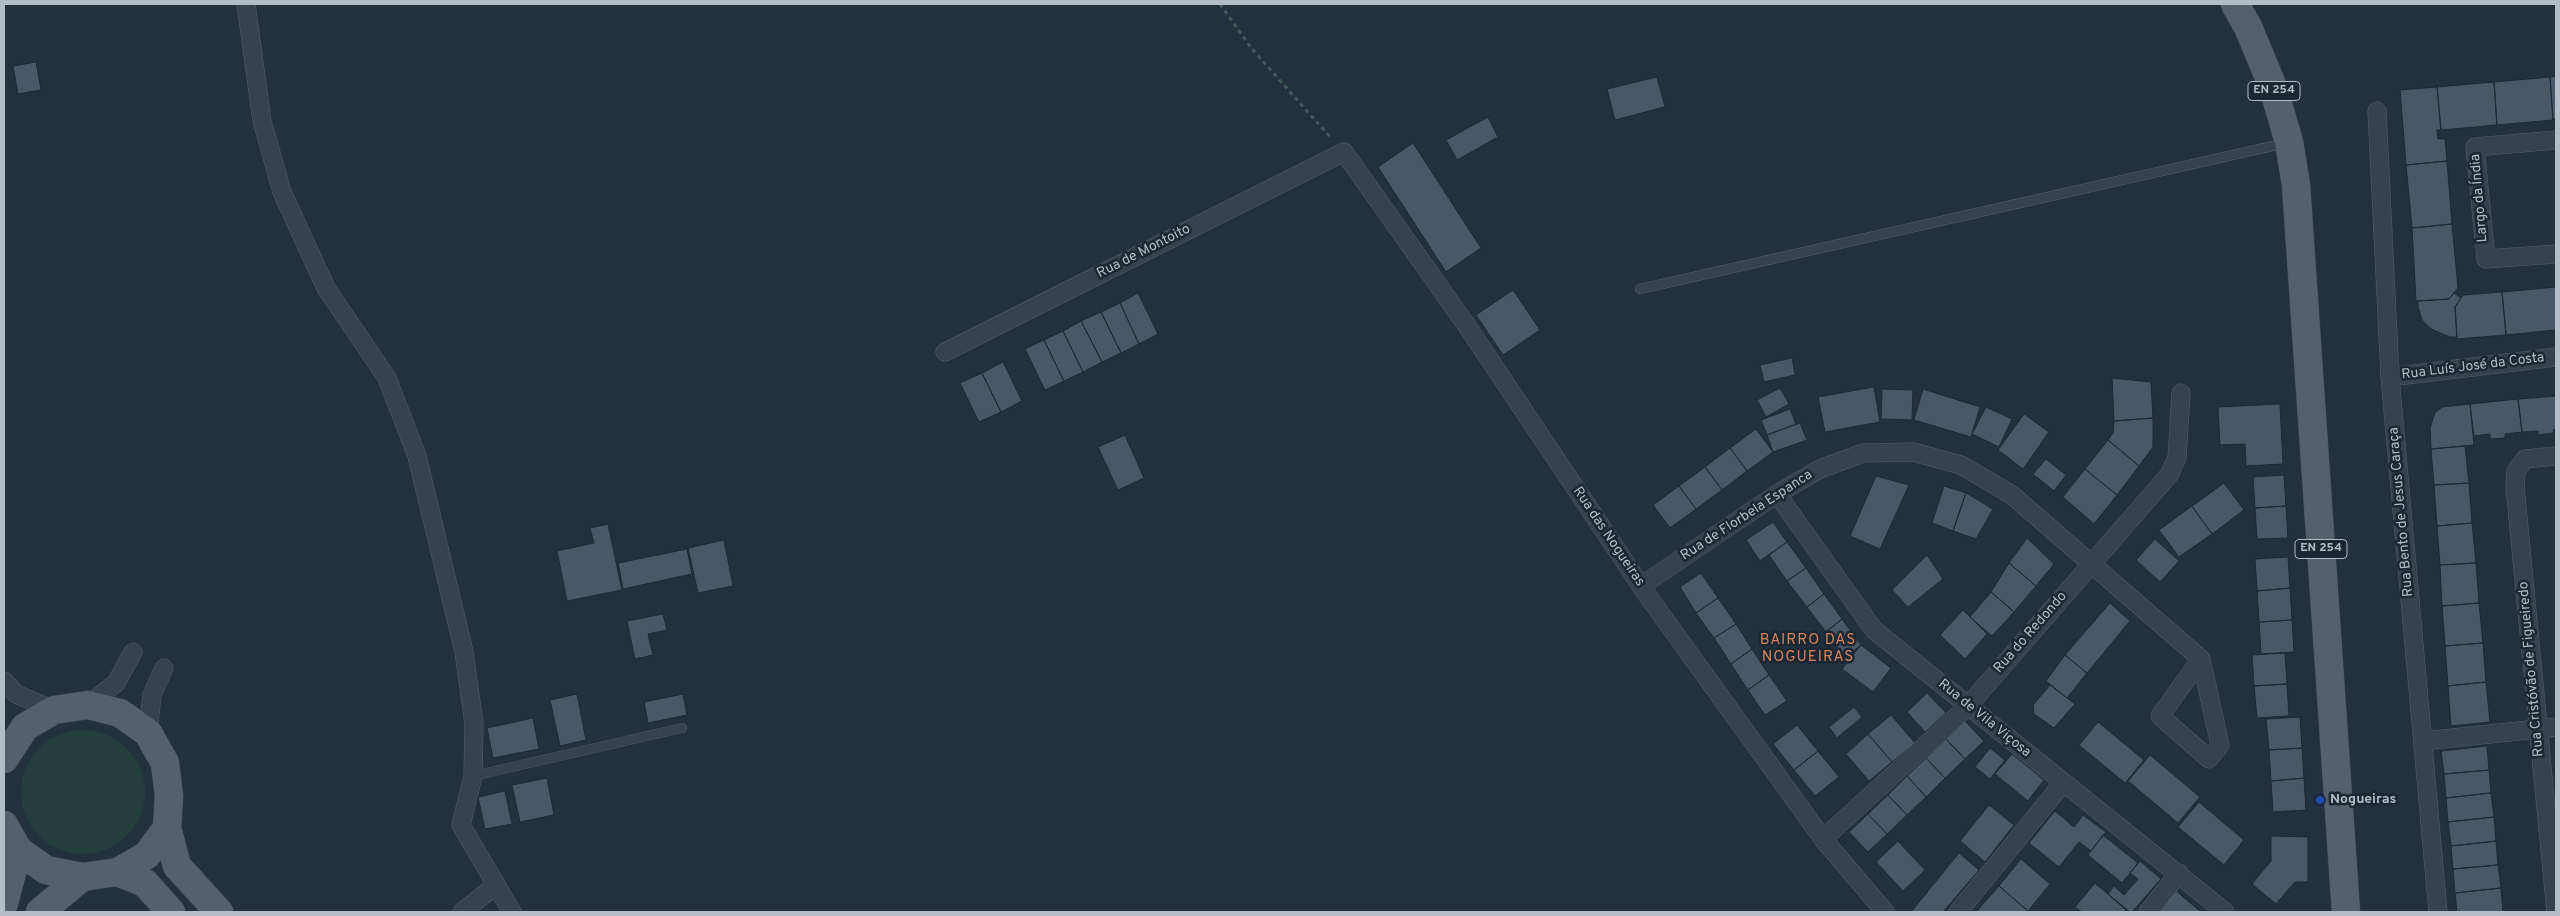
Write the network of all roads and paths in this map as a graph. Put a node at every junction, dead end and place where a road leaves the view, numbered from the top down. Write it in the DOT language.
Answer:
graph roads {
  1 [pos="246,4"];
  2 [pos="1220,4"];
  3 [pos="2235,4"];
  4 [pos="2376,111"];
  5 [pos="2556,140"];
  6 [pos="2288,142"];
  7 [pos="1344,152"];
  8 [pos="2556,254"];
  9 [pos="1640,289"];
  10 [pos="945,352"];
  11 [pos="2556,357"];
  12 [pos="2390,377"];
  13 [pos="2181,393"];
  14 [pos="2556,456"];
  15 [pos="1777,494"];
  16 [pos="2091,564"];
  17 [pos="1641,586"];
  18 [pos="133,652"];
  19 [pos="2200,659"];
  20 [pos="164,668"];
  21 [pos="4,681"];
  22 [pos="88,705"];
  23 [pos="1967,706"];
  24 [pos="54,710"];
  25 [pos="2556,727"];
  26 [pos="682,728"];
  27 [pos="2537,729"];
  28 [pos="148,734"];
  29 [pos="2424,741"];
  30 [pos="4,755"];
  31 [pos="473,776"];
  32 [pos="2063,783"];
  33 [pos="4,825"];
  34 [pos="167,828"];
  35 [pos="1823,839"];
  36 [pos="18,850"];
  37 [pos="118,872"];
  38 [pos="2179,873"];
  39 [pos="82,877"];
  40 [pos="495,886"];
  41 [pos="4,903"];
  42 [pos="2342,908"];
  43 [pos="40,912"];
  44 [pos="171,912"];
  45 [pos="219,912"];
  46 [pos="462,912"];
  47 [pos="512,912"];
  48 [pos="1885,912"];
  49 [pos="1958,912"];
  50 [pos="2148,912"];
  51 [pos="2225,912"];
  52 [pos="2438,912"];
  53 [pos="2556,912"];
  1 -- 31 [label="street"];
  2 -- 7 [label="path"];
  3 -- 6 [label="main road, EN 254"];
  4 -- 12 [label="street, Rua Bento de Jesus Caraça"];
  5 -- 8 [label="street, Largo da Índia"];
  6 -- 9 [label="lane"];
  6 -- 42 [label="main road, EN 254"];
  7 -- 10 [label="street, Rua de Montoito"];
  7 -- 17 [label="street, Rua das Nogueiras"];
  11 -- 12 [label="street, Rua Luís José da Costa"];
  12 -- 29 [label="street, Rua Bento de Jesus Caraça"];
  13 -- 16 [label="street, Rua do Redondo"];
  14 -- 27 [label="street, Rua Cristóvão de Figueiredo"];
  15 -- 16 [label="street, Rua de Florbela Espanca"];
  15 -- 17 [label="street, Rua de Florbela Espanca"];
  15 -- 23 [label="street, Rua de Vila Viçosa"];
  16 -- 19 [label="street, Rua de Florbela Espanca"];
  16 -- 23 [label="street, Rua do Redondo"];
  17 -- 35 [label="street, Rua das Nogueiras"];
  18 -- 22 [label="street"];
  19 -- 19 [label="street"];
  20 -- 28 [label="street"];
  21 -- 24 [label="street"];
  22 -- 24 [label="main road"];
  22 -- 28 [label="main road"];
  23 -- 32 [label="street, Rua de Vila Viçosa"];
  23 -- 35 [label="street, Rua do Redondo"];
  24 -- 30 [label="main road"];
  25 -- 27 [label="street"];
  26 -- 31 [label="lane"];
  27 -- 29 [label="street"];
  27 -- 53 [label="street, Rua Cristóvão de Figueiredo"];
  28 -- 34 [label="main road"];
  29 -- 52 [label="street, Rua Bento de Jesus Caraça"];
  31 -- 40 [label="street"];
  32 -- 38 [label="street, Rua de Vila Viçosa"];
  32 -- 49 [label="street"];
  33 -- 36 [label="main road"];
  34 -- 37 [label="main road"];
  34 -- 45 [label="main road"];
  35 -- 48 [label="street, Rua das Nogueiras"];
  36 -- 39 [label="main road"];
  36 -- 41 [label="main road"];
  37 -- 39 [label="main road"];
  37 -- 44 [label="main road"];
  38 -- 50 [label="street"];
  38 -- 51 [label="street, Rua de Vila Viçosa"];
  39 -- 43 [label="main road"];
  40 -- 46 [label="street"];
  40 -- 47 [label="street"];
}
